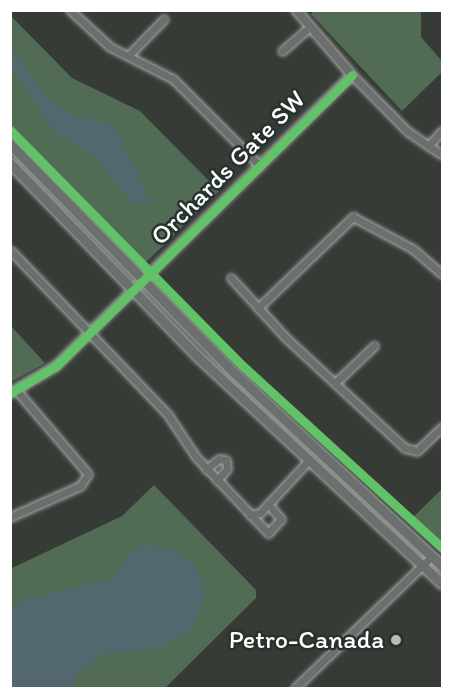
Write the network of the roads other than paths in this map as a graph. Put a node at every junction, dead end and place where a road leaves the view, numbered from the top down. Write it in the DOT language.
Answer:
graph roads {
  1 [pos="70,10"];
  2 [pos="296,10"];
  3 [pos="164,19"];
  4 [pos="309,28"];
  5 [pos="282,51"];
  6 [pos="129,54"];
  7 [pos="352,75"];
  8 [pos="442,131"];
  9 [pos="10,144"];
  10 [pos="428,146"];
  11 [pos="442,154"];
  12 [pos="10,163"];
  13 [pos="260,166"];
  14 [pos="11,251"];
  15 [pos="442,274"];
  16 [pos="231,278"];
  17 [pos="142,281"];
  18 [pos="133,291"];
  19 [pos="258,308"];
  20 [pos="89,333"];
  21 [pos="374,346"];
  22 [pos="335,383"];
  23 [pos="14,392"];
  24 [pos="442,427"];
  25 [pos="309,460"];
  26 [pos="206,469"];
  27 [pos="217,480"];
  28 [pos="268,504"];
  29 [pos="250,514"];
  30 [pos="10,517"];
  31 [pos="432,556"];
  32 [pos="423,565"];
  33 [pos="442,566"];
  34 [pos="442,584"];
  35 [pos="295,688"];
  1 -- 6 [label="street"];
  2 -- 4 [label="street"];
  3 -- 6 [label="street"];
  4 -- 5 [label="street"];
  4 -- 7 [label="street"];
  6 -- 13 [label="street"];
  7 -- 10 [label="street"];
  7 -- 13 [label="street, Orchards Gate SW"];
  8 -- 10 [label="street"];
  9 -- 17 [label="main road"];
  10 -- 11 [label="street"];
  12 -- 18 [label="main road"];
  13 -- 17 [label="street, Orchards Gate SW"];
  14 -- 20 [label="street"];
  15 -- 19 [label="street"];
  16 -- 19 [label="street"];
  17 -- 18 [label="street, Orchards Gate SW"];
  17 -- 31 [label="main road"];
  18 -- 20 [label="street, Orchards Gate SW"];
  18 -- 25 [label="main road"];
  19 -- 22 [label="street"];
  20 -- 23 [label="street, Orchards Gate SW"];
  20 -- 26 [label="street"];
  21 -- 22 [label="street"];
  22 -- 24 [label="street"];
  23 -- 30 [label="street"];
  25 -- 28 [label="street"];
  25 -- 32 [label="main road"];
  26 -- 27 [label="street"];
  26 -- 27 [label="street"];
  27 -- 29 [label="street"];
  28 -- 29 [label="street"];
  28 -- 29 [label="street"];
  31 -- 32 [label="street"];
  31 -- 33 [label="main road"];
  32 -- 34 [label="main road"];
  32 -- 35 [label="street"];
}
